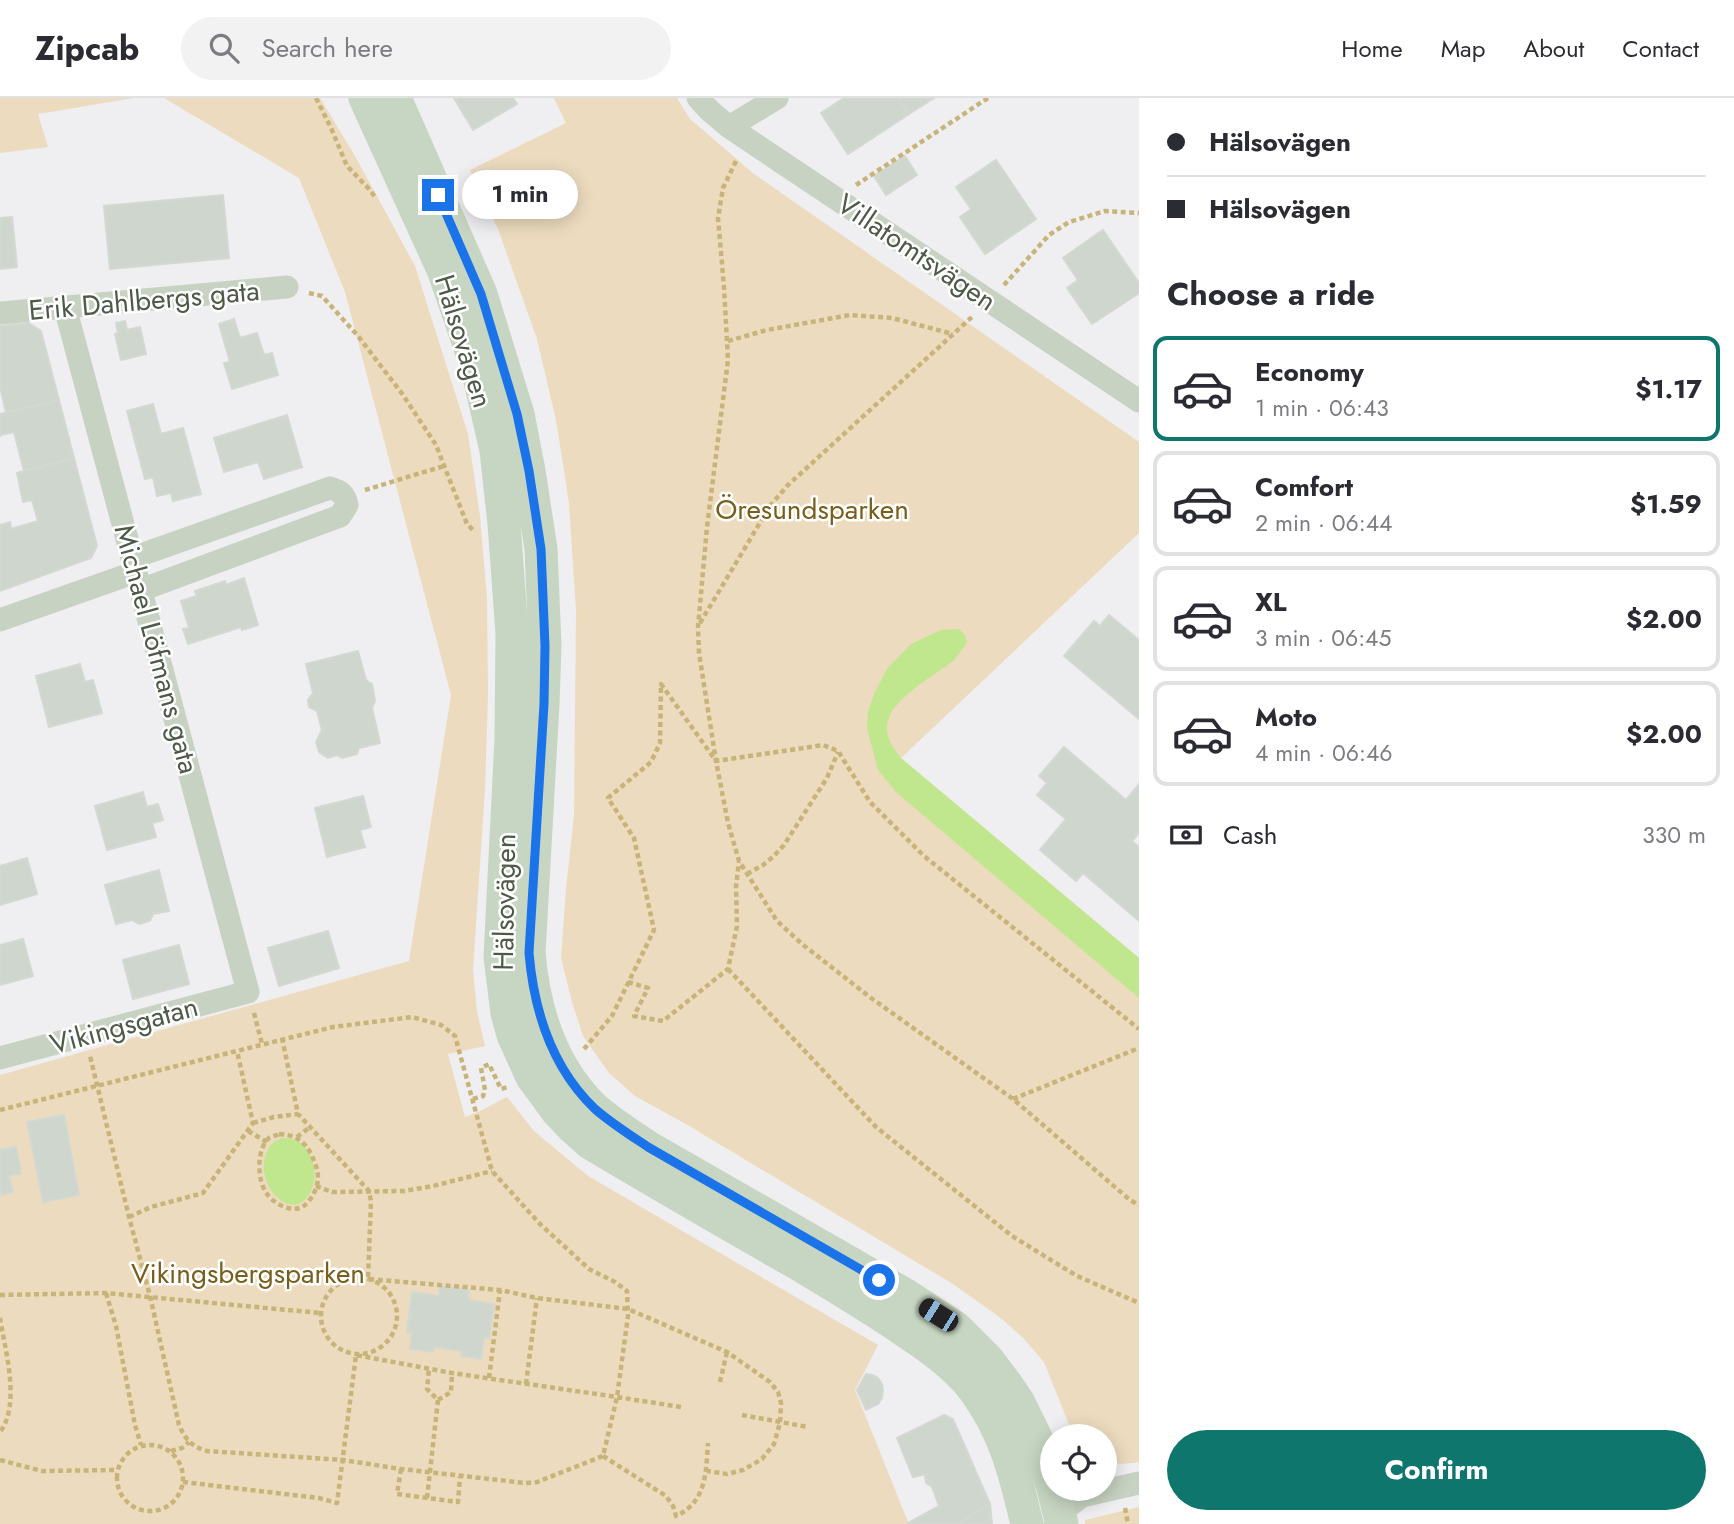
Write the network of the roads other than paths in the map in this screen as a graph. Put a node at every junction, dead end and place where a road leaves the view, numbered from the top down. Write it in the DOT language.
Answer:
graph roads {
  1 [pos="365,98"];
  2 [pos="395,98"];
  3 [pos="698,98"];
  4 [pos="777,98"];
  5 [pos="738,133"];
  6 [pos="287,288"];
  7 [pos="65,307"];
  8 [pos="0,313"];
  9 [pos="1139,401"];
  10 [pos="136,573"];
  11 [pos="0,620"];
  12 [pos="248,992"];
  13 [pos="0,1058"];
  14 [pos="1139,1483"];
  15 [pos="1056,1508"];
  16 [pos="1027,1524"];
  1 -- 16 [label="main road, Hälsovägen"];
  2 -- 15 [label="main road, Hälsovägen"];
  3 -- 5 [label="street, Villatomtsvägen"];
  4 -- 5 [label="street"];
  5 -- 9 [label="street, Villatomtsvägen"];
  6 -- 7 [label="street, Erik Dahlbergs gata"];
  7 -- 8 [label="street, Erik Dahlbergs gata"];
  7 -- 10 [label="street, Michael Löfmans gata"];
  10 -- 10 [label="street"];
  10 -- 11 [label="street"];
  10 -- 12 [label="street, Michael Löfmans gata"];
  12 -- 13 [label="street, Vikingsgatan"];
  14 -- 15 [label="street"];
}
